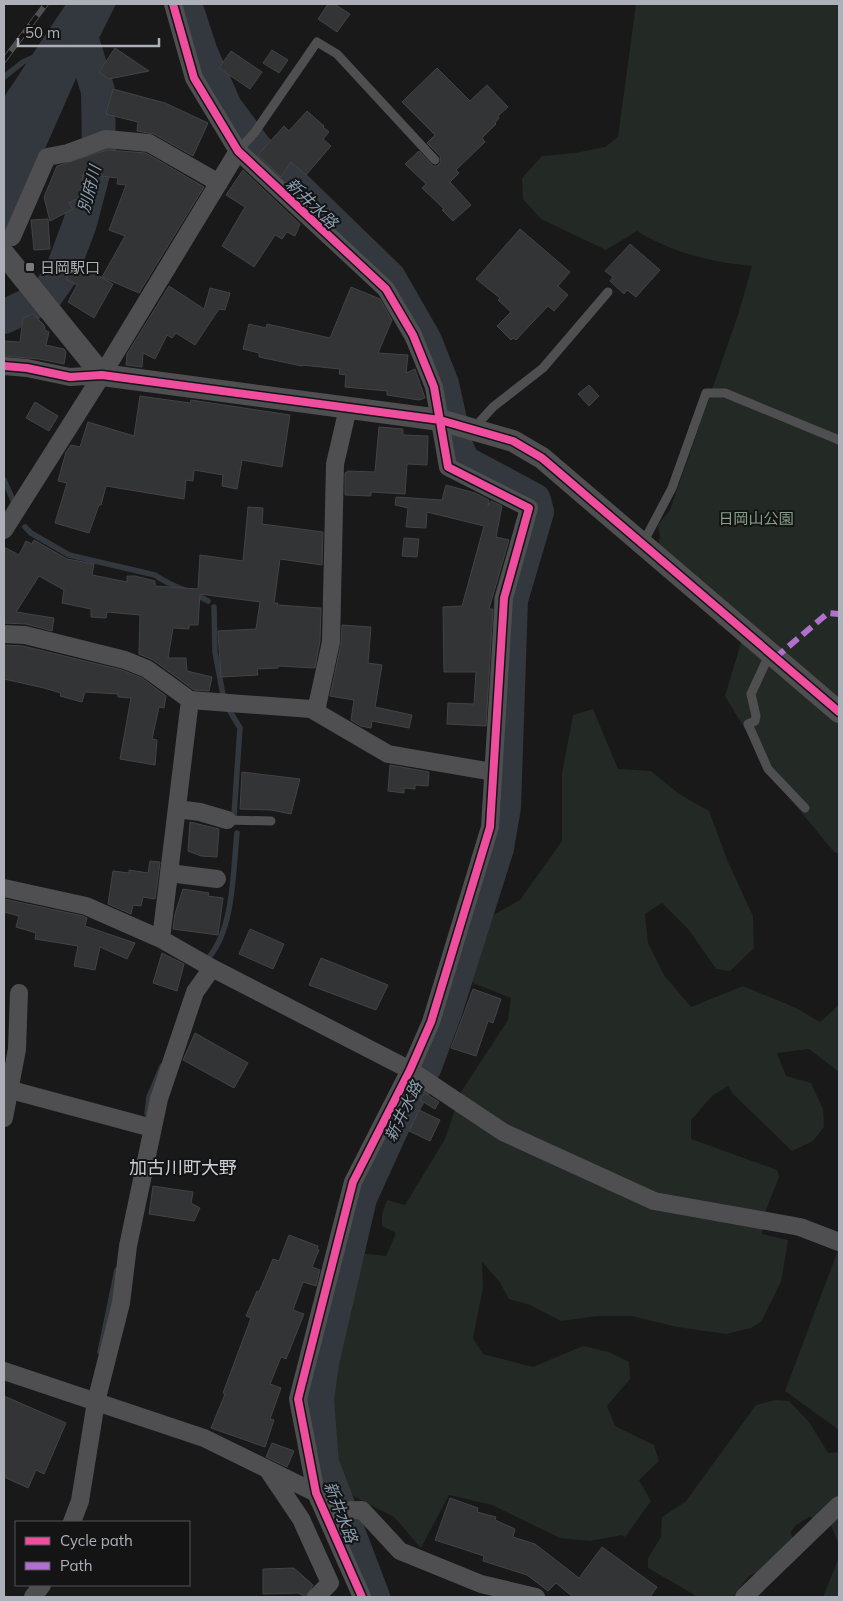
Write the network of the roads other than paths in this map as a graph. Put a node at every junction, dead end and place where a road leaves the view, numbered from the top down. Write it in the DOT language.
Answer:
graph roads {
  1 [pos="173,4"];
  2 [pos="238,151"];
  3 [pos="435,160"];
  4 [pos="219,183"];
  5 [pos="7,256"];
  6 [pos="608,292"];
  7 [pos="4,366"];
  8 [pos="102,375"];
  9 [pos="348,408"];
  10 [pos="440,420"];
  11 [pos="472,430"];
  12 [pos="839,440"];
  13 [pos="4,530"];
  14 [pos="643,544"];
  15 [pos="4,634"];
  16 [pos="770,653"];
  17 [pos="190,700"];
  18 [pos="316,711"];
  19 [pos="839,712"];
  20 [pos="493,772"];
  21 [pos="805,808"];
  22 [pos="177,809"];
  23 [pos="227,820"];
  24 [pos="271,821"];
  25 [pos="169,873"];
  26 [pos="217,879"];
  27 [pos="4,888"];
  28 [pos="161,939"];
  29 [pos="212,968"];
  30 [pos="20,993"];
  31 [pos="410,1070"];
  32 [pos="9,1084"];
  33 [pos="4,1118"];
  34 [pos="152,1128"];
  35 [pos="839,1242"];
  36 [pos="4,1371"];
  37 [pos="96,1402"];
  38 [pos="270,1472"];
  39 [pos="316,1493"];
  40 [pos="839,1505"];
  41 [pos="325,1511"];
  42 [pos="72,1521"];
  43 [pos="316,1597"];
  44 [pos="362,1597"];
  45 [pos="536,1597"];
  46 [pos="744,1597"];
  1 -- 2 [label="street"];
  2 -- 3 [label="lane"];
  2 -- 4 [label="street"];
  2 -- 10 [label="street"];
  4 -- 5 [label="street"];
  4 -- 8 [label="street"];
  5 -- 8 [label="street"];
  6 -- 11 [label="lane"];
  7 -- 8 [label="street"];
  8 -- 9 [label="street"];
  8 -- 13 [label="street"];
  9 -- 10 [label="street"];
  9 -- 18 [label="street"];
  10 -- 11 [label="street"];
  10 -- 20 [label="street"];
  11 -- 14 [label="street"];
  12 -- 14 [label="lane"];
  14 -- 16 [label="street"];
  15 -- 17 [label="street"];
  16 -- 19 [label="street"];
  16 -- 21 [label="lane"];
  17 -- 18 [label="street"];
  17 -- 22 [label="street"];
  18 -- 20 [label="street"];
  20 -- 31 [label="street"];
  22 -- 23 [label="street"];
  22 -- 25 [label="street"];
  23 -- 24 [label="lane"];
  25 -- 26 [label="street"];
  25 -- 28 [label="street"];
  27 -- 28 [label="street"];
  28 -- 29 [label="street"];
  29 -- 31 [label="street"];
  29 -- 34 [label="street"];
  30 -- 32 [label="street"];
  31 -- 35 [label="street"];
  31 -- 39 [label="street"];
  32 -- 33 [label="street"];
  32 -- 34 [label="street"];
  34 -- 37 [label="street"];
  36 -- 37 [label="street"];
  37 -- 38 [label="street"];
  37 -- 42 [label="street"];
  38 -- 39 [label="street"];
  38 -- 43 [label="street"];
  39 -- 41 [label="street"];
  40 -- 46 [label="street"];
  41 -- 44 [label="street"];
  41 -- 45 [label="street"];
}
